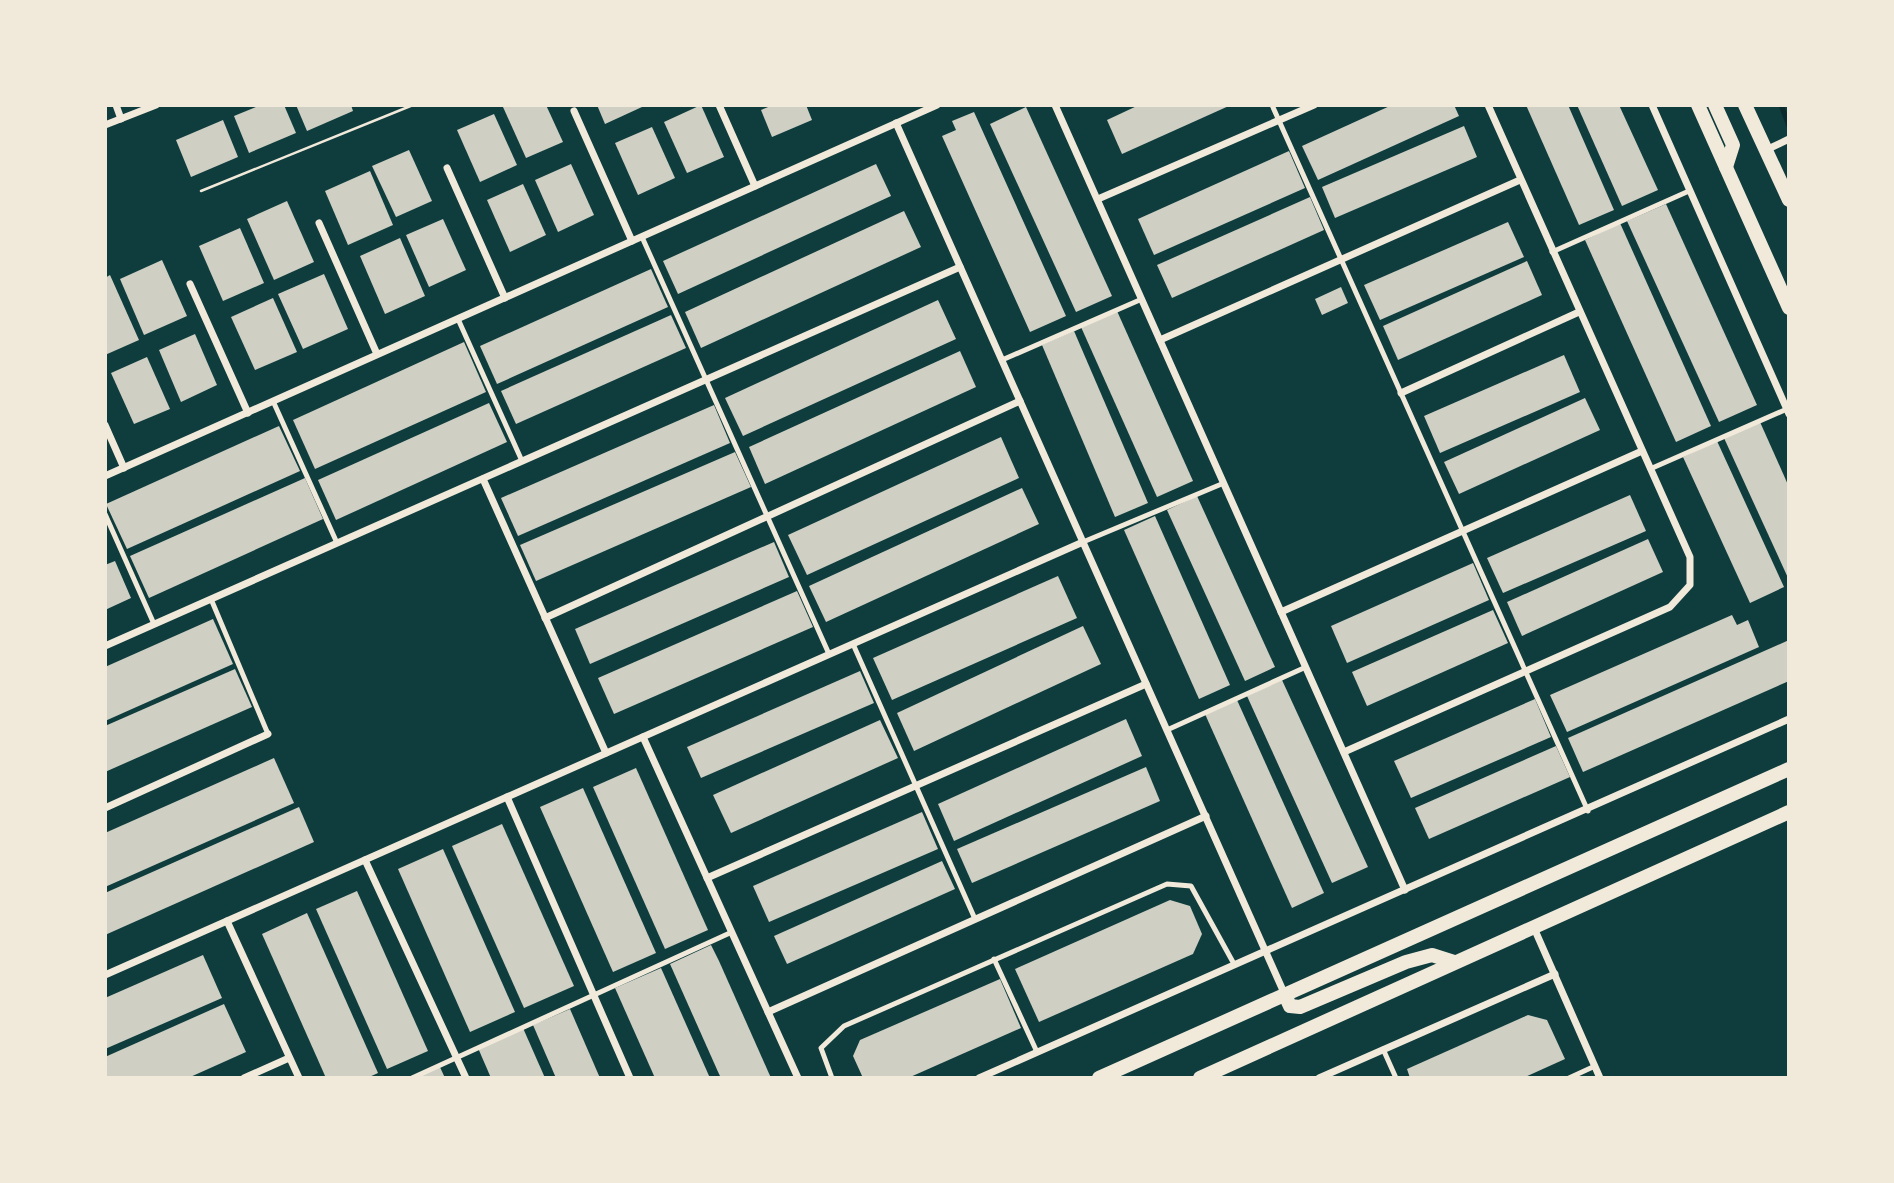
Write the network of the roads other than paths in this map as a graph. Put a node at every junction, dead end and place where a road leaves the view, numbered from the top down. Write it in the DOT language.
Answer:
graph roads {
  1 [pos="116,105"];
  2 [pos="156,105"];
  3 [pos="719,105"];
  4 [pos="915,105"];
  5 [pos="937,105"];
  6 [pos="1055,105"];
  7 [pos="1272,105"];
  8 [pos="1314,105"];
  9 [pos="1488,105"];
  10 [pos="1652,105"];
  11 [pos="1698,105"];
  12 [pos="1715,105"];
  13 [pos="1745,105"];
  14 [pos="574,111"];
  15 [pos="919,113"];
  16 [pos="121,119"];
  17 [pos="1279,120"];
  18 [pos="896,123"];
  19 [pos="105,125"];
  20 [pos="1787,140"];
  21 [pos="1766,150"];
  22 [pos="1726,167"];
  23 [pos="447,168"];
  24 [pos="1520,180"];
  25 [pos="755,186"];
  26 [pos="1689,191"];
  27 [pos="1788,194"];
  28 [pos="1098,199"];
  29 [pos="318,223"];
  30 [pos="642,237"];
  31 [pos="632,241"];
  32 [pos="1552,252"];
  33 [pos="1341,259"];
  34 [pos="960,267"];
  35 [pos="190,284"];
  36 [pos="505,298"];
  37 [pos="1142,299"];
  38 [pos="1789,308"];
  39 [pos="1579,312"];
  40 [pos="458,319"];
  41 [pos="1160,340"];
  42 [pos="377,354"];
  43 [pos="1002,360"];
  44 [pos="706,380"];
  45 [pos="1401,393"];
  46 [pos="274,401"];
  47 [pos="1020,401"];
  48 [pos="1788,411"];
  49 [pos="248,412"];
  50 [pos="105,425"];
  51 [pos="1642,451"];
  52 [pos="522,461"];
  53 [pos="124,468"];
  54 [pos="1650,469"];
  55 [pos="105,476"];
  56 [pos="482,479"];
  57 [pos="1224,483"];
  58 [pos="105,514"];
  59 [pos="767,517"];
  60 [pos="1463,531"];
  61 [pos="1083,542"];
  62 [pos="337,543"];
  63 [pos="211,599"];
  64 [pos="1281,612"];
  65 [pos="545,618"];
  66 [pos="154,624"];
  67 [pos="853,643"];
  68 [pos="105,646"];
  69 [pos="829,654"];
  70 [pos="1306,667"];
  71 [pos="1526,671"];
  72 [pos="1146,684"];
  73 [pos="1789,719"];
  74 [pos="1167,730"];
  75 [pos="268,734"];
  76 [pos="643,737"];
  77 [pos="1344,752"];
  78 [pos="606,753"];
  79 [pos="1789,769"];
  80 [pos="916,786"];
  81 [pos="507,797"];
  82 [pos="105,808"];
  83 [pos="1588,811"];
  84 [pos="1789,812"];
  85 [pos="1206,816"];
  86 [pos="365,860"];
  87 [pos="707,878"];
  88 [pos="1405,890"];
  89 [pos="975,919"];
  90 [pos="226,921"];
  91 [pos="1534,928"];
  92 [pos="732,932"];
  93 [pos="1265,950"];
  94 [pos="994,959"];
  95 [pos="1454,962"];
  96 [pos="1234,964"];
  97 [pos="1555,974"];
  98 [pos="105,975"];
  99 [pos="595,995"];
  100 [pos="1285,995"];
  101 [pos="768,1012"];
  102 [pos="1383,1049"];
  103 [pos="1037,1052"];
  104 [pos="289,1058"];
  105 [pos="456,1058"];
  106 [pos="1595,1066"];
  107 [pos="244,1078"];
  108 [pos="299,1078"];
  109 [pos="412,1078"];
  110 [pos="466,1078"];
  111 [pos="630,1078"];
  112 [pos="798,1078"];
  113 [pos="832,1078"];
  114 [pos="979,1078"];
  115 [pos="1099,1078"];
  116 [pos="1200,1078"];
  117 [pos="1319,1078"];
  118 [pos="1396,1078"];
  119 [pos="1569,1078"];
  120 [pos="1600,1078"];
  1 -- 16 [label="street"];
  2 -- 16 [label="street"];
  3 -- 25 [label="street"];
  4 -- 15 [label="street"];
  5 -- 15 [label="street"];
  6 -- 28 [label="street"];
  7 -- 17 [label="lane"];
  8 -- 17 [label="street"];
  9 -- 24 [label="street"];
  10 -- 26 [label="street"];
  11 -- 22 [label="main road"];
  12 -- 22 [label="main road"];
  13 -- 21 [label="main road"];
  14 -- 31 [label="street"];
  15 -- 18 [label="street"];
  16 -- 19 [label="street"];
  17 -- 28 [label="street"];
  17 -- 33 [label="lane"];
  18 -- 25 [label="street"];
  18 -- 34 [label="street"];
  20 -- 21 [label="street"];
  21 -- 27 [label="main road"];
  22 -- 38 [label="main road"];
  23 -- 36 [label="street"];
  24 -- 32 [label="street"];
  24 -- 33 [label="street"];
  25 -- 30 [label="street"];
  26 -- 32 [label="lane"];
  26 -- 48 [label="street"];
  28 -- 37 [label="street"];
  29 -- 42 [label="street"];
  30 -- 31 [label="street"];
  30 -- 44 [label="lane"];
  31 -- 36 [label="street"];
  32 -- 39 [label="street"];
  33 -- 41 [label="street"];
  33 -- 45 [label="lane"];
  34 -- 43 [label="street"];
  34 -- 44 [label="street"];
  35 -- 49 [label="street"];
  36 -- 40 [label="street"];
  37 -- 41 [label="street"];
  37 -- 43 [label="lane"];
  39 -- 45 [label="street"];
  39 -- 51 [label="street"];
  40 -- 42 [label="street"];
  40 -- 52 [label="lane"];
  41 -- 57 [label="street"];
  42 -- 46 [label="street"];
  43 -- 47 [label="street"];
  44 -- 52 [label="street"];
  44 -- 59 [label="lane"];
  45 -- 60 [label="lane"];
  46 -- 49 [label="street"];
  46 -- 62 [label="lane"];
  47 -- 59 [label="street"];
  47 -- 61 [label="street"];
  48 -- 54 [label="lane"];
  49 -- 53 [label="street"];
  50 -- 53 [label="street"];
  51 -- 54 [label="street"];
  51 -- 60 [label="street"];
  52 -- 56 [label="street"];
  53 -- 55 [label="street"];
  54 -- 71 [label="street"];
  56 -- 62 [label="street"];
  56 -- 65 [label="street"];
  57 -- 61 [label="lane"];
  57 -- 64 [label="street"];
  58 -- 66 [label="lane"];
  59 -- 65 [label="street"];
  59 -- 69 [label="lane"];
  60 -- 64 [label="street"];
  60 -- 71 [label="lane"];
  61 -- 67 [label="street"];
  61 -- 72 [label="street"];
  62 -- 63 [label="street"];
  63 -- 66 [label="street"];
  63 -- 75 [label="lane"];
  64 -- 70 [label="street"];
  65 -- 78 [label="street"];
  66 -- 68 [label="street"];
  67 -- 69 [label="street"];
  67 -- 80 [label="lane"];
  69 -- 76 [label="street"];
  70 -- 74 [label="lane"];
  70 -- 77 [label="street"];
  71 -- 77 [label="street"];
  71 -- 83 [label="lane"];
  72 -- 74 [label="street"];
  72 -- 80 [label="street"];
  73 -- 83 [label="street"];
  74 -- 85 [label="street"];
  75 -- 82 [label="street"];
  76 -- 78 [label="street"];
  76 -- 87 [label="street"];
  77 -- 88 [label="street"];
  78 -- 81 [label="street"];
  79 -- 100 [label="main road"];
  80 -- 87 [label="street"];
  80 -- 89 [label="lane"];
  81 -- 86 [label="street"];
  81 -- 99 [label="street"];
  83 -- 88 [label="street"];
  84 -- 91 [label="main road"];
  85 -- 89 [label="street"];
  85 -- 93 [label="street"];
  86 -- 90 [label="street"];
  86 -- 105 [label="street"];
  87 -- 92 [label="street"];
  88 -- 93 [label="street"];
  89 -- 101 [label="street"];
  90 -- 98 [label="street"];
  90 -- 104 [label="street"];
  91 -- 95 [label="main road"];
  91 -- 97 [label="street"];
  92 -- 99 [label="lane"];
  92 -- 101 [label="street"];
  93 -- 96 [label="street"];
  93 -- 100 [label="street"];
  94 -- 96 [label="lane"];
  94 -- 103 [label="lane"];
  94 -- 113 [label="lane"];
  95 -- 100 [label="main road"];
  95 -- 116 [label="main road"];
  96 -- 103 [label="street"];
  97 -- 102 [label="street"];
  97 -- 106 [label="street"];
  99 -- 105 [label="lane"];
  99 -- 111 [label="street"];
  100 -- 115 [label="main road"];
  101 -- 112 [label="street"];
  102 -- 117 [label="street"];
  102 -- 118 [label="lane"];
  103 -- 114 [label="street"];
  104 -- 107 [label="street"];
  104 -- 108 [label="street"];
  105 -- 109 [label="lane"];
  105 -- 110 [label="street"];
  106 -- 119 [label="lane"];
  106 -- 120 [label="street"];
}
